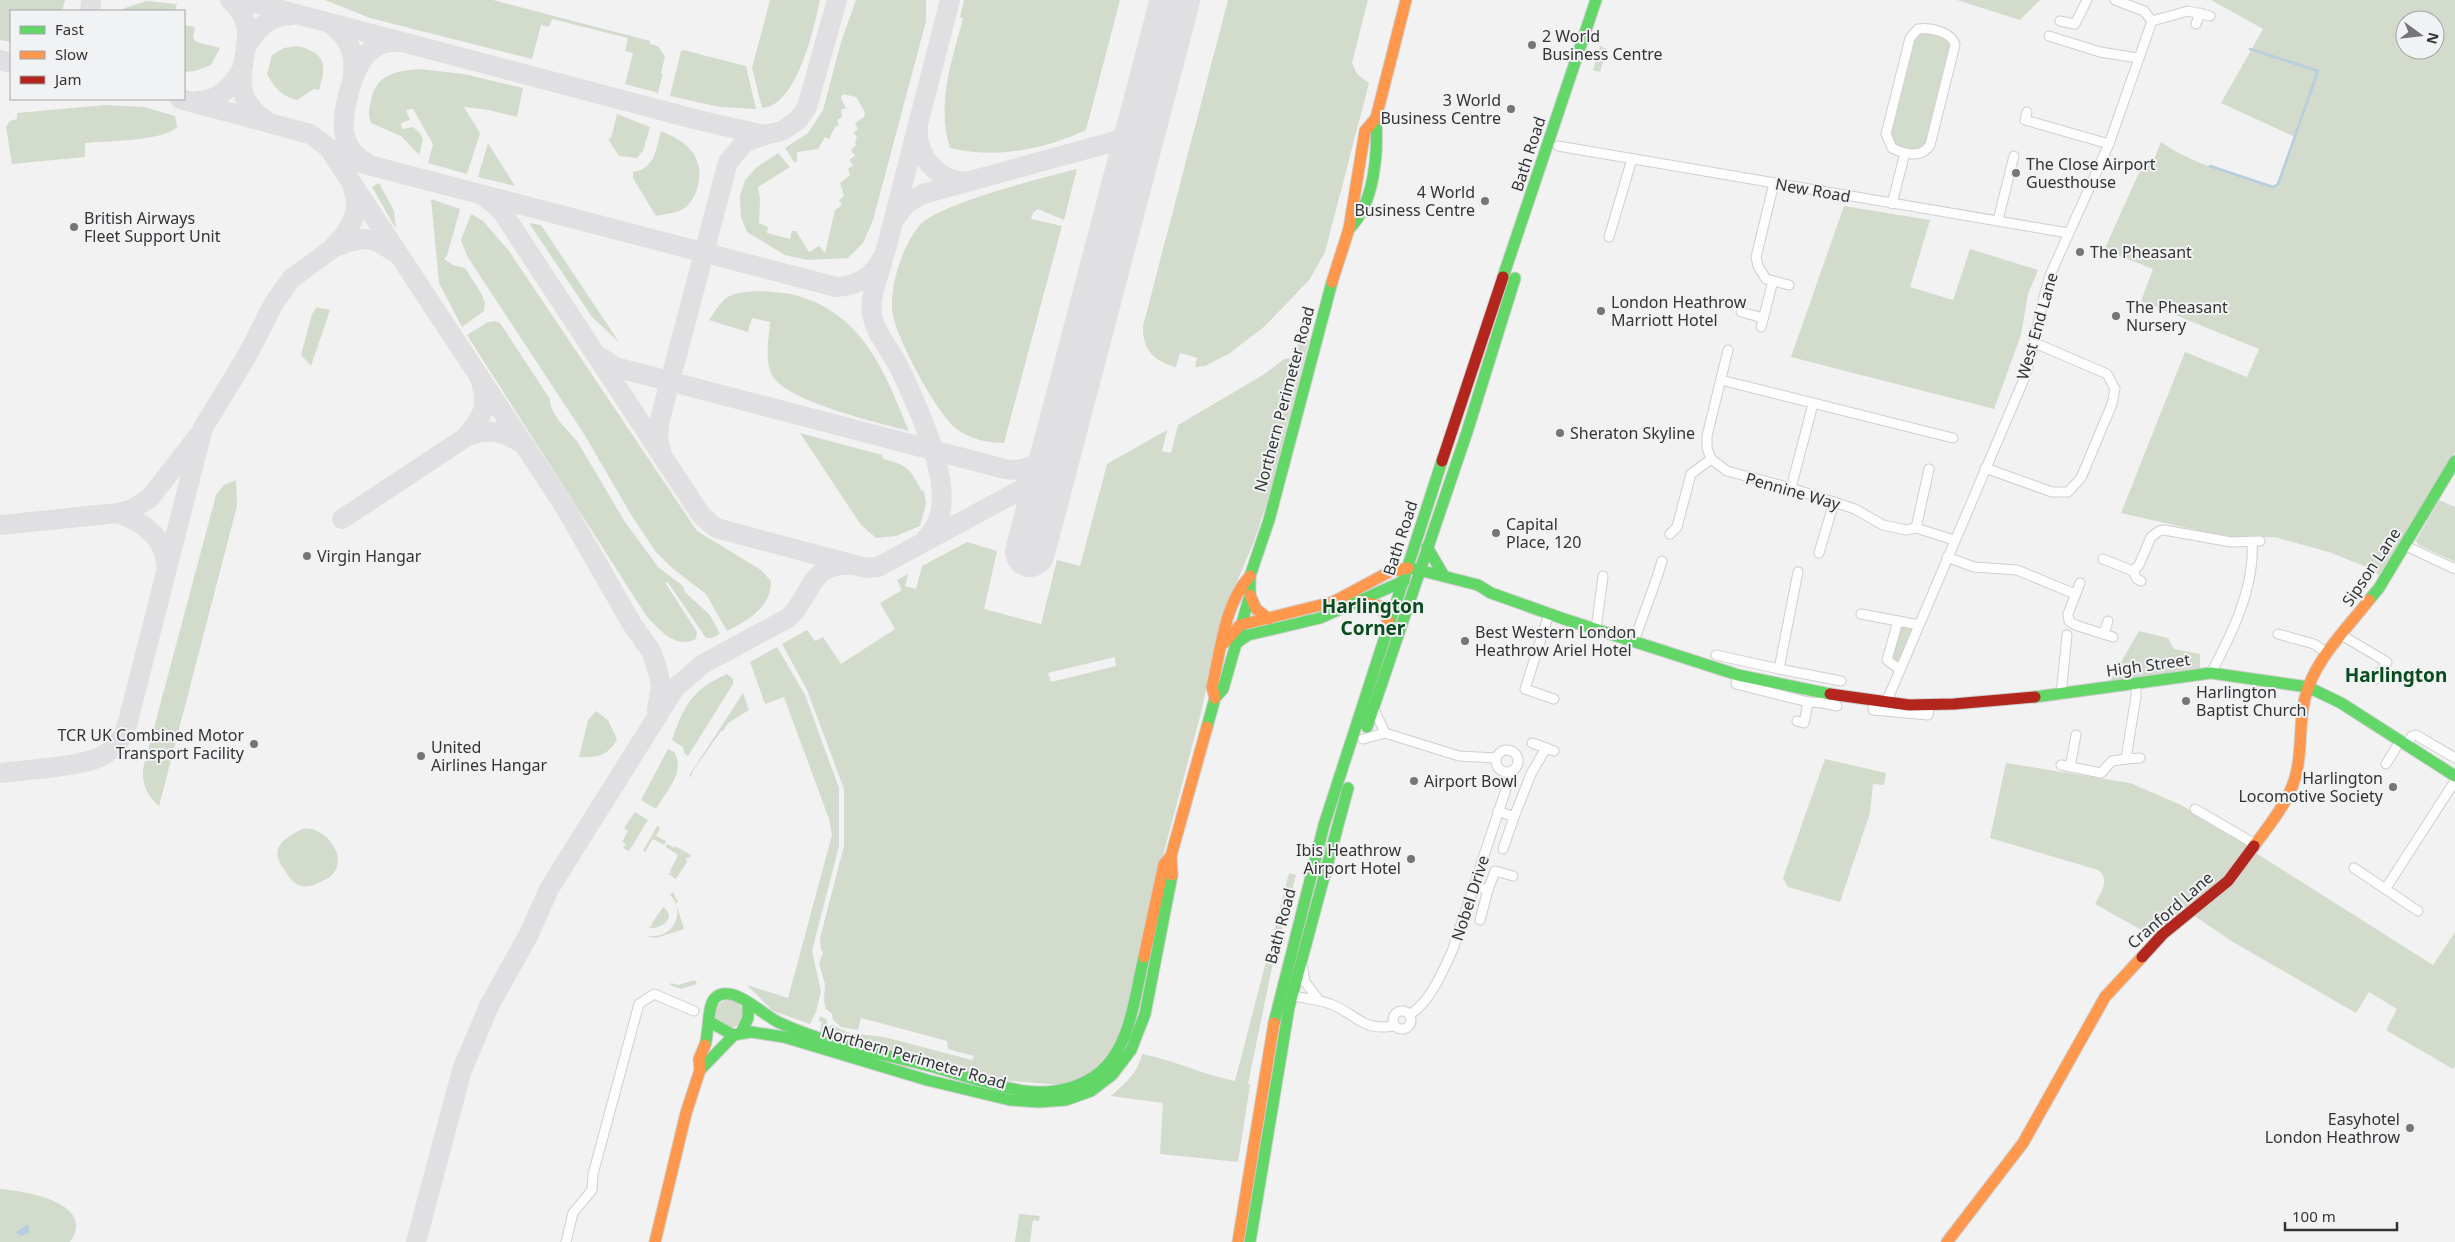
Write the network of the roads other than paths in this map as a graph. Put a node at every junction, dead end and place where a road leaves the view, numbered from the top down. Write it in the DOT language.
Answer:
graph roads {
  1 [pos="1406,0"];
  2 [pos="1596,0"];
  3 [pos="1607,0"];
  4 [pos="2087,0"];
  5 [pos="2115,0"];
  6 [pos="2200,13"];
  7 [pos="2210,16"];
  8 [pos="2152,20"];
  9 [pos="2060,21"];
  10 [pos="2196,24"];
  11 [pos="2049,36"];
  12 [pos="2138,58"];
  13 [pos="2028,112"];
  14 [pos="2109,144"];
  15 [pos="1558,146"];
  16 [pos="1905,153"];
  17 [pos="2014,156"];
  18 [pos="1632,159"];
  19 [pos="1774,183"];
  20 [pos="1892,204"];
  21 [pos="1998,220"];
  22 [pos="2068,233"];
  23 [pos="1609,237"];
  24 [pos="1773,281"];
  25 [pos="1789,285"];
  26 [pos="1741,312"];
  27 [pos="2036,343"];
  28 [pos="1728,350"];
  29 [pos="1721,380"];
  30 [pos="1813,404"];
  31 [pos="1953,438"];
  32 [pos="1711,458"];
  33 [pos="2455,461"];
  34 [pos="1985,468"];
  35 [pos="1928,469"];
  36 [pos="1791,488"];
  37 [pos="1834,502"];
  38 [pos="1916,528"];
  39 [pos="1670,534"];
  40 [pos="1954,540"];
  41 [pos="2406,546"];
  42 [pos="1427,547"];
  43 [pos="1819,553"];
  44 [pos="1947,557"];
  45 [pos="2103,559"];
  46 [pos="1662,561"];
  47 [pos="1408,568"];
  48 [pos="2455,569"];
  49 [pos="2133,571"];
  50 [pos="1798,572"];
  51 [pos="1419,574"];
  52 [pos="1250,576"];
  53 [pos="1444,576"];
  54 [pos="1603,576"];
  55 [pos="1404,581"];
  56 [pos="2141,581"];
  57 [pos="2080,583"];
  58 [pos="1492,593"];
  59 [pos="2075,594"];
  60 [pos="1250,595"];
  61 [pos="1360,601"];
  62 [pos="1229,614"];
  63 [pos="1549,614"];
  64 [pos="1861,614"];
  65 [pos="1269,620"];
  66 [pos="1898,621"];
  67 [pos="1390,622"];
  68 [pos="2108,622"];
  69 [pos="1919,624"];
  70 [pos="1240,625"];
  71 [pos="1596,630"];
  72 [pos="1263,632"];
  73 [pos="2278,634"];
  74 [pos="2067,635"];
  75 [pos="2343,636"];
  76 [pos="1634,642"];
  77 [pos="1229,643"];
  78 [pos="2327,653"];
  79 [pos="1779,669"];
  80 [pos="1900,669"];
  81 [pos="1721,670"];
  82 [pos="2211,673"];
  83 [pos="1815,676"];
  84 [pos="2376,679"];
  85 [pos="1841,680"];
  86 [pos="2136,683"];
  87 [pos="1894,686"];
  88 [pos="2308,687"];
  89 [pos="2061,695"];
  90 [pos="1810,696"];
  91 [pos="1554,699"];
  92 [pos="1824,699"];
  93 [pos="1874,701"];
  94 [pos="1886,702"];
  95 [pos="1899,704"];
  96 [pos="1929,705"];
  97 [pos="1837,706"];
  98 [pos="1374,708"];
  99 [pos="1797,722"];
  100 [pos="1385,733"];
  101 [pos="2076,735"];
  102 [pos="1363,739"];
  103 [pos="1532,743"];
  104 [pos="2403,743"];
  105 [pos="1496,758"];
  106 [pos="2140,758"];
  107 [pos="2455,758"];
  108 [pos="2126,759"];
  109 [pos="2386,764"];
  110 [pos="1512,771"];
  111 [pos="2455,776"];
  112 [pos="2455,781"];
  113 [pos="2195,809"];
  114 [pos="1498,811"];
  115 [pos="1514,817"];
  116 [pos="2255,844"];
  117 [pos="1503,849"];
  118 [pos="1171,856"];
  119 [pos="2354,868"];
  120 [pos="1513,876"];
  121 [pos="1475,886"];
  122 [pos="2386,888"];
  123 [pos="1488,890"];
  124 [pos="2418,911"];
  125 [pos="1480,920"];
  126 [pos="1301,959"];
  127 [pos="1280,992"];
  128 [pos="1296,996"];
  129 [pos="1318,999"];
  130 [pos="748,1003"];
  131 [pos="694,1011"];
  132 [pos="1409,1015"];
  133 [pos="710,1022"];
  134 [pos="1395,1026"];
  135 [pos="738,1034"];
  136 [pos="700,1070"];
  137 [pos="566,1242"];
  138 [pos="655,1242"];
  139 [pos="1238,1242"];
  140 [pos="1250,1242"];
  141 [pos="1947,1242"];
  1 -- 52 [label="main road, Northern Perimeter Road"];
  2 -- 47 [label="main road, Bath Road"];
  3 -- 15 [label="main road, Bath Road"];
  4 -- 9 [label="street"];
  5 -- 8 [label="street"];
  6 -- 7 [label="street"];
  6 -- 8 [label="street"];
  6 -- 10 [label="street"];
  8 -- 12 [label="street, West End Lane"];
  11 -- 12 [label="street"];
  12 -- 14 [label="street, West End Lane"];
  13 -- 14 [label="street"];
  14 -- 22 [label="street, West End Lane"];
  15 -- 18 [label="street, New Road"];
  15 -- 42 [label="main road, Bath Road"];
  16 -- 16 [label="street"];
  16 -- 20 [label="street"];
  17 -- 21 [label="street"];
  18 -- 19 [label="street, New Road"];
  18 -- 23 [label="street"];
  19 -- 20 [label="street, New Road"];
  19 -- 24 [label="street"];
  20 -- 21 [label="street, New Road"];
  21 -- 22 [label="street, New Road"];
  22 -- 27 [label="street, West End Lane"];
  24 -- 25 [label="street"];
  24 -- 26 [label="street"];
  27 -- 34 [label="street, West End Lane"];
  27 -- 34 [label="street"];
  28 -- 29 [label="street"];
  29 -- 30 [label="street"];
  29 -- 32 [label="street"];
  30 -- 31 [label="street"];
  30 -- 36 [label="street"];
  32 -- 36 [label="street, Pennine Way"];
  32 -- 39 [label="street"];
  33 -- 41 [label="main road, Sipson Lane"];
  34 -- 40 [label="street, West End Lane"];
  35 -- 38 [label="street"];
  36 -- 37 [label="street, Pennine Way"];
  37 -- 38 [label="street, Pennine Way"];
  37 -- 43 [label="street"];
  38 -- 40 [label="street, Pennine Way"];
  40 -- 44 [label="street, West End Lane"];
  41 -- 48 [label="street"];
  41 -- 75 [label="main road, Sipson Lane"];
  42 -- 51 [label="main road, Bath Road"];
  42 -- 53 [label="main road"];
  44 -- 59 [label="street"];
  44 -- 69 [label="street, West End Lane"];
  45 -- 49 [label="street"];
  46 -- 76 [label="street"];
  47 -- 51 [label="main road"];
  47 -- 55 [label="main road, Bath Road"];
  47 -- 65 [label="main road"];
  49 -- 56 [label="street"];
  49 -- 82 [label="street"];
  50 -- 79 [label="street"];
  51 -- 53 [label="main road"];
  51 -- 55 [label="main road"];
  51 -- 58 [label="main road"];
  51 -- 98 [label="main road, Bath Road"];
  52 -- 60 [label="main road, Northern Perimeter Road"];
  52 -- 62 [label="main road, Northern Perimeter Road"];
  53 -- 58 [label="main road"];
  54 -- 71 [label="street"];
  55 -- 61 [label="main road"];
  55 -- 67 [label="main road, Bath Road"];
  57 -- 59 [label="street"];
  58 -- 63 [label="main road, High Street"];
  59 -- 68 [label="street"];
  60 -- 65 [label="main road"];
  60 -- 70 [label="main road, Northern Perimeter Road"];
  61 -- 67 [label="main road"];
  61 -- 72 [label="main road"];
  62 -- 70 [label="main road"];
  62 -- 77 [label="main road, Northern Perimeter Road"];
  63 -- 71 [label="main road, High Street"];
  63 -- 91 [label="street"];
  64 -- 66 [label="street"];
  65 -- 70 [label="main road"];
  66 -- 69 [label="street"];
  66 -- 80 [label="street"];
  67 -- 127 [label="main road, Bath Road"];
  69 -- 80 [label="street, West End Lane"];
  70 -- 72 [label="main road"];
  70 -- 77 [label="main road"];
  71 -- 76 [label="main road, High Street"];
  72 -- 77 [label="main road"];
  73 -- 78 [label="street"];
  74 -- 89 [label="street"];
  75 -- 78 [label="main road, Sipson Lane"];
  75 -- 84 [label="street"];
  76 -- 81 [label="main road, High Street"];
  77 -- 118 [label="main road, Northern Perimeter Road"];
  78 -- 88 [label="main road, Sipson Lane"];
  79 -- 81 [label="street"];
  79 -- 83 [label="street"];
  80 -- 87 [label="street, West End Lane"];
  81 -- 90 [label="main road, High Street"];
  82 -- 86 [label="main road, High Street"];
  82 -- 88 [label="main road, High Street"];
  83 -- 85 [label="street"];
  83 -- 90 [label="street"];
  86 -- 89 [label="main road, High Street"];
  86 -- 108 [label="street"];
  87 -- 94 [label="street, West End Lane"];
  87 -- 95 [label="street"];
  88 -- 104 [label="main road, High Street"];
  88 -- 116 [label="main road, Cranford Lane"];
  89 -- 96 [label="main road, High Street"];
  90 -- 92 [label="main road, High Street"];
  90 -- 99 [label="street"];
  92 -- 93 [label="main road, High Street"];
  92 -- 97 [label="street"];
  93 -- 94 [label="main road, High Street"];
  93 -- 96 [label="street"];
  94 -- 95 [label="main road, High Street"];
  95 -- 96 [label="main road, High Street"];
  98 -- 100 [label="street"];
  98 -- 102 [label="main road, Bath Road"];
  100 -- 102 [label="street"];
  100 -- 105 [label="street"];
  101 -- 108 [label="street"];
  102 -- 126 [label="main road, Bath Road"];
  103 -- 115 [label="street"];
  104 -- 107 [label="street"];
  104 -- 109 [label="street"];
  104 -- 111 [label="main road, High Street"];
  105 -- 110 [label="street"];
  105 -- 110 [label="street"];
  106 -- 108 [label="street"];
  110 -- 114 [label="street, Nobel Drive"];
  112 -- 122 [label="street"];
  113 -- 116 [label="street"];
  114 -- 115 [label="street"];
  114 -- 121 [label="street, Nobel Drive"];
  115 -- 117 [label="street"];
  116 -- 141 [label="main road, Cranford Lane"];
  118 -- 130 [label="main road, Northern Perimeter Road"];
  118 -- 135 [label="main road, Northern Perimeter Road"];
  119 -- 122 [label="street"];
  120 -- 123 [label="street"];
  121 -- 123 [label="street"];
  121 -- 132 [label="street, Nobel Drive"];
  122 -- 124 [label="street"];
  123 -- 125 [label="street"];
  126 -- 128 [label="main road, Bath Road"];
  126 -- 129 [label="street"];
  127 -- 128 [label="street"];
  127 -- 139 [label="main road, Bath Road"];
  128 -- 129 [label="street"];
  128 -- 140 [label="main road, Bath Road"];
  129 -- 134 [label="street"];
  130 -- 133 [label="main road"];
  130 -- 135 [label="main road"];
  131 -- 137 [label="street"];
  132 -- 134 [label="street"];
  132 -- 134 [label="street"];
  133 -- 135 [label="main road"];
  133 -- 136 [label="main road"];
  135 -- 136 [label="main road"];
  136 -- 138 [label="main road"];
}
